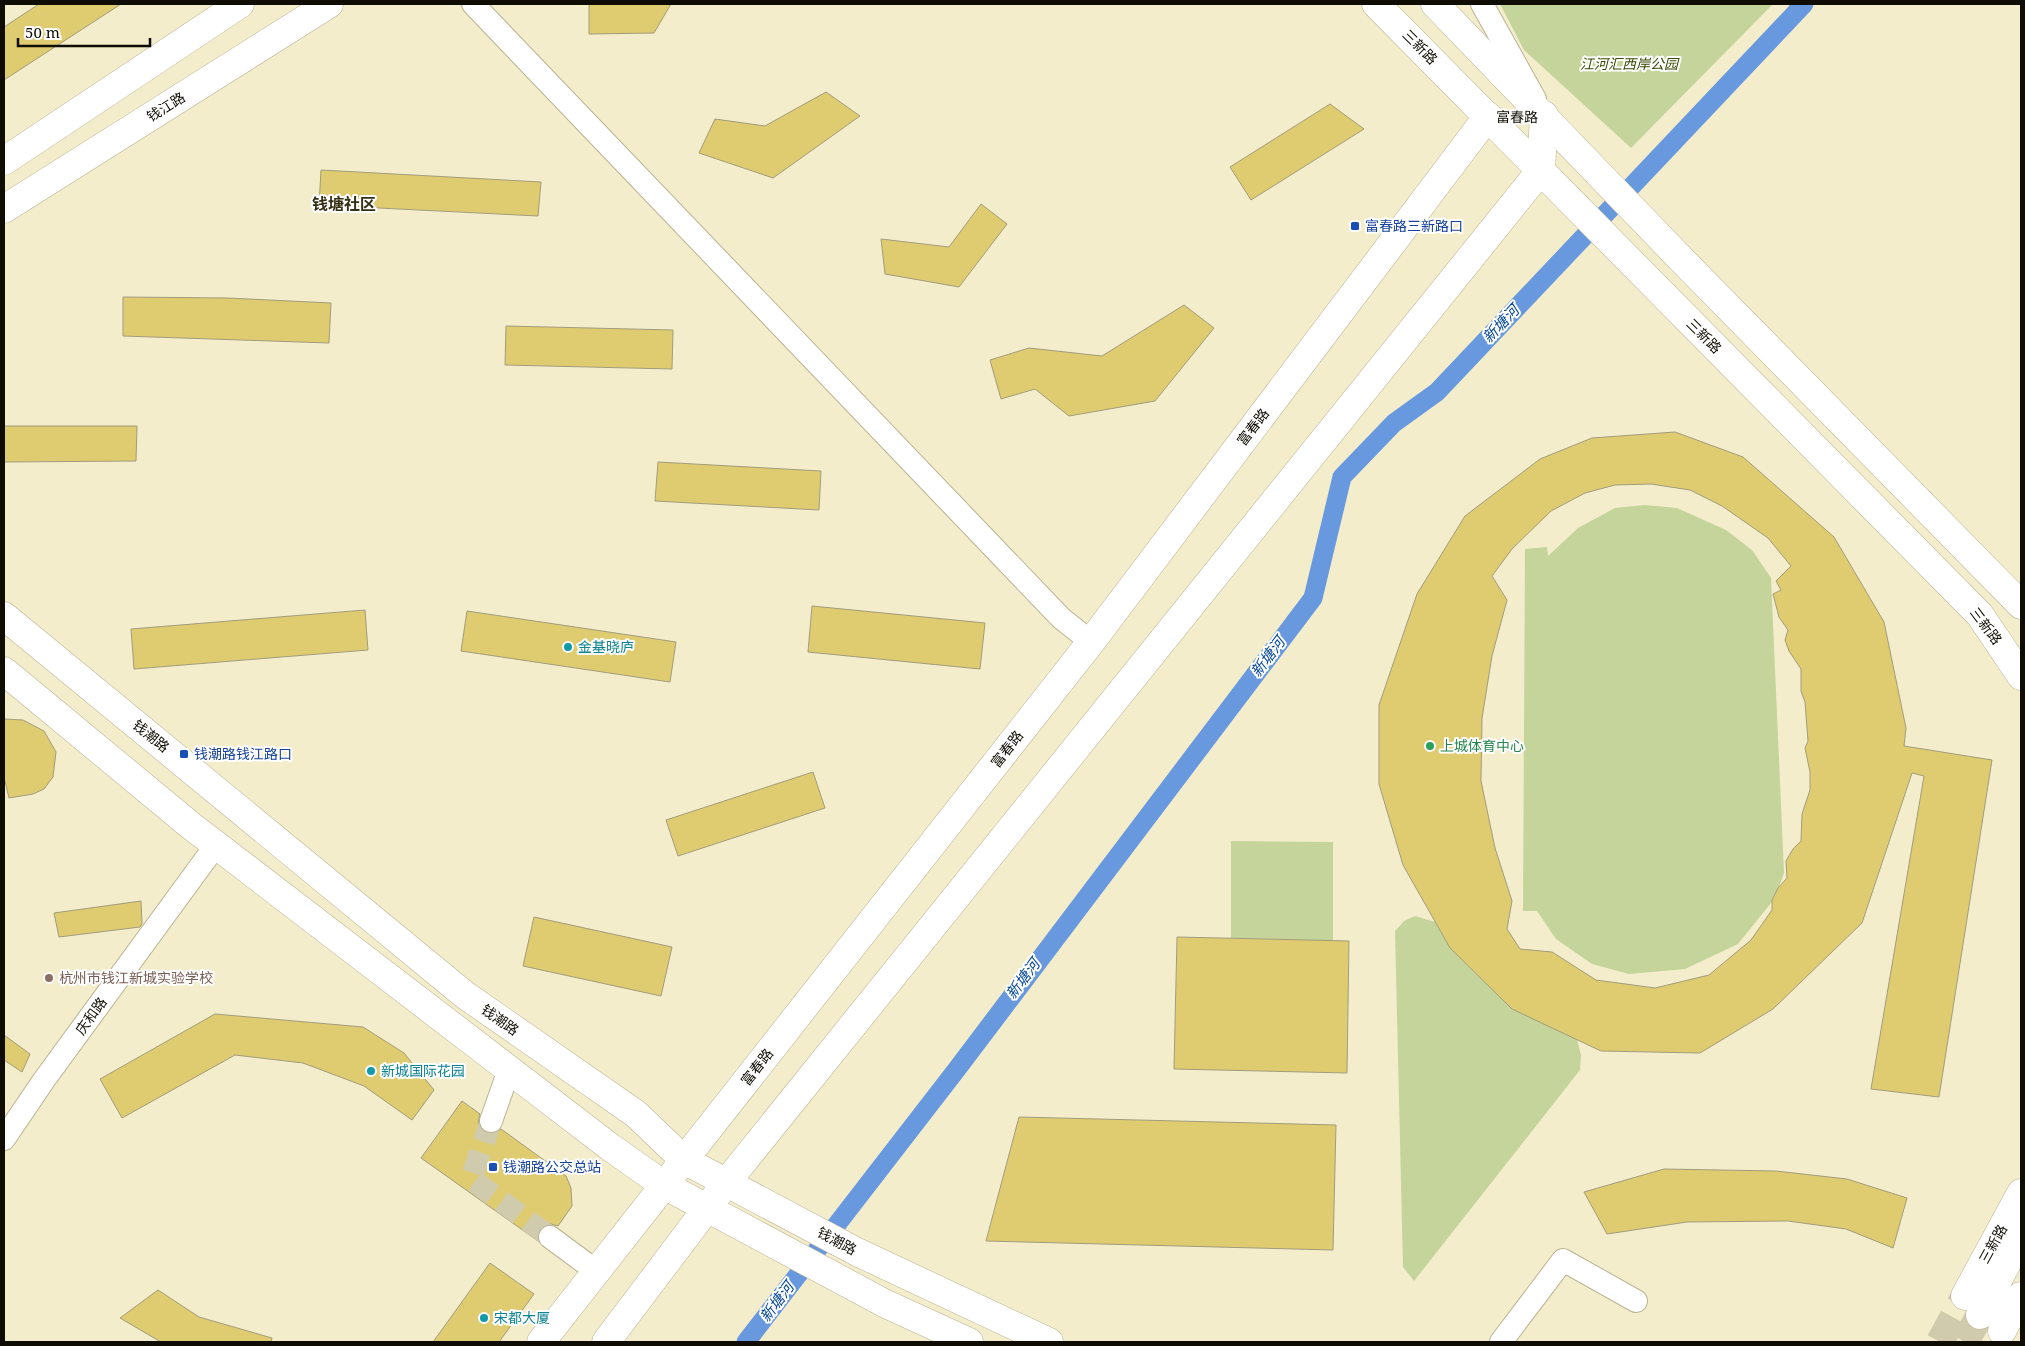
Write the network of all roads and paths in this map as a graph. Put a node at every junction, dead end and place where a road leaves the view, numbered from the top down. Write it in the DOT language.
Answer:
graph roads {
  1 [pos="240,4"];
  2 [pos="329,4"];
  3 [pos="473,4"];
  4 [pos="1376,4"];
  5 [pos="1435,4"];
  6 [pos="1482,4"];
  7 [pos="1544,115"];
  8 [pos="1488,116"];
  9 [pos="4,161"];
  10 [pos="1541,170"];
  11 [pos="4,209"];
  12 [pos="2021,605"];
  13 [pos="4,616"];
  14 [pos="1091,642"];
  15 [pos="4,671"];
  16 [pos="2021,676"];
  17 [pos="216,845"];
  18 [pos="509,1070"];
  19 [pos="491,1121"];
  20 [pos="4,1139"];
  21 [pos="684,1160"];
  22 [pos="726,1183"];
  23 [pos="664,1185"];
  24 [pos="2021,1193"];
  25 [pos="707,1208"];
  26 [pos="2021,1236"];
  27 [pos="550,1238"];
  28 [pos="596,1272"];
  29 [pos="2021,1296"];
  30 [pos="1636,1302"];
  31 [pos="2002,1331"];
  32 [pos="541,1342"];
  33 [pos="606,1342"];
  34 [pos="969,1342"];
  35 [pos="1049,1342"];
  36 [pos="1501,1342"];
  1 -- 9 [label="main road"];
  2 -- 11 [label="main road, 钱江路"];
  3 -- 14 [label="street"];
  4 -- 8 [label="main road, 三新路"];
  5 -- 7 [label="main road"];
  6 -- 7 [label="street"];
  7 -- 8 [label="main road, 富春路"];
  7 -- 10 [label="main road, 富春路"];
  7 -- 12 [label="main road"];
  8 -- 10 [label="main road, 三新路"];
  8 -- 14 [label="main road, 富春路"];
  10 -- 16 [label="main road, 三新路"];
  10 -- 22 [label="main road"];
  13 -- 21 [label="main road, 钱潮路"];
  14 -- 21 [label="main road, 富春路"];
  15 -- 17 [label="main road"];
  17 -- 18 [label="main road"];
  17 -- 20 [label="street, 庆和路"];
  18 -- 19 [label="street"];
  18 -- 23 [label="main road"];
  21 -- 22 [label="main road, 钱潮路"];
  21 -- 23 [label="main road, 富春路"];
  22 -- 25 [label="main road"];
  22 -- 35 [label="main road, 钱潮路"];
  23 -- 25 [label="main road"];
  23 -- 28 [label="main road, 富春路"];
  24 -- 26 [label="main road, 三新路"];
  25 -- 33 [label="main road"];
  25 -- 34 [label="main road"];
  27 -- 28 [label="street"];
  28 -- 32 [label="main road, 富春路"];
  29 -- 31 [label="main road"];
  30 -- 36 [label="street"];
}
